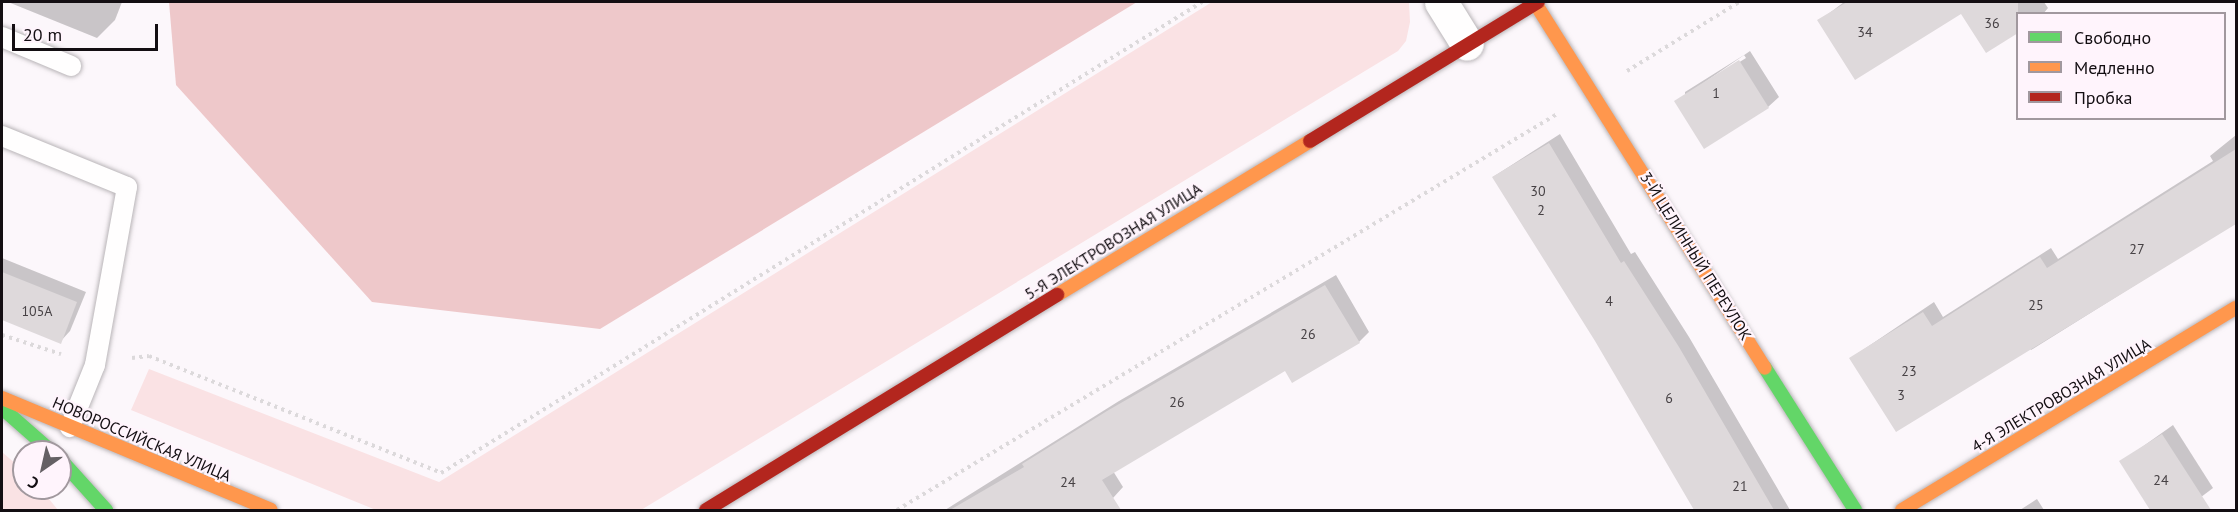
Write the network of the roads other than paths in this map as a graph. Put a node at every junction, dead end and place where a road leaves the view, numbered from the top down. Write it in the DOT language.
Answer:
graph roads {
  1 [pos="1441,2"];
  2 [pos="1537,2"];
  3 [pos="2,36"];
  4 [pos="1467,44"];
  5 [pos="71,66"];
  6 [pos="2,136"];
  7 [pos="2236,309"];
  8 [pos="2,398"];
  9 [pos="2,408"];
  10 [pos="70,427"];
  11 [pos="38,440"];
  12 [pos="72,472"];
  13 [pos="106,510"];
  14 [pos="271,510"];
  15 [pos="706,510"];
  16 [pos="1856,510"];
  17 [pos="1902,510"];
  1 -- 4 [label="street"];
  2 -- 4 [label="street, 5-Я ЭЛЕКТРОВОЗНАЯ УЛИЦА"];
  2 -- 16 [label="street, 3-Й ЦЕЛИННЫЙ ПЕРЕУЛОК"];
  3 -- 5 [label="lane"];
  4 -- 15 [label="street, 5-Я ЭЛЕКТРОВОЗНАЯ УЛИЦА"];
  6 -- 10 [label="lane"];
  7 -- 17 [label="street, 4-Я ЭЛЕКТРОВОЗНАЯ УЛИЦА"];
  8 -- 10 [label="street, НОВОРОССИЙСКАЯ УЛИЦА"];
  9 -- 11 [label="street"];
  10 -- 14 [label="street, НОВОРОССИЙСКАЯ УЛИЦА"];
  12 -- 13 [label="street"];
}
